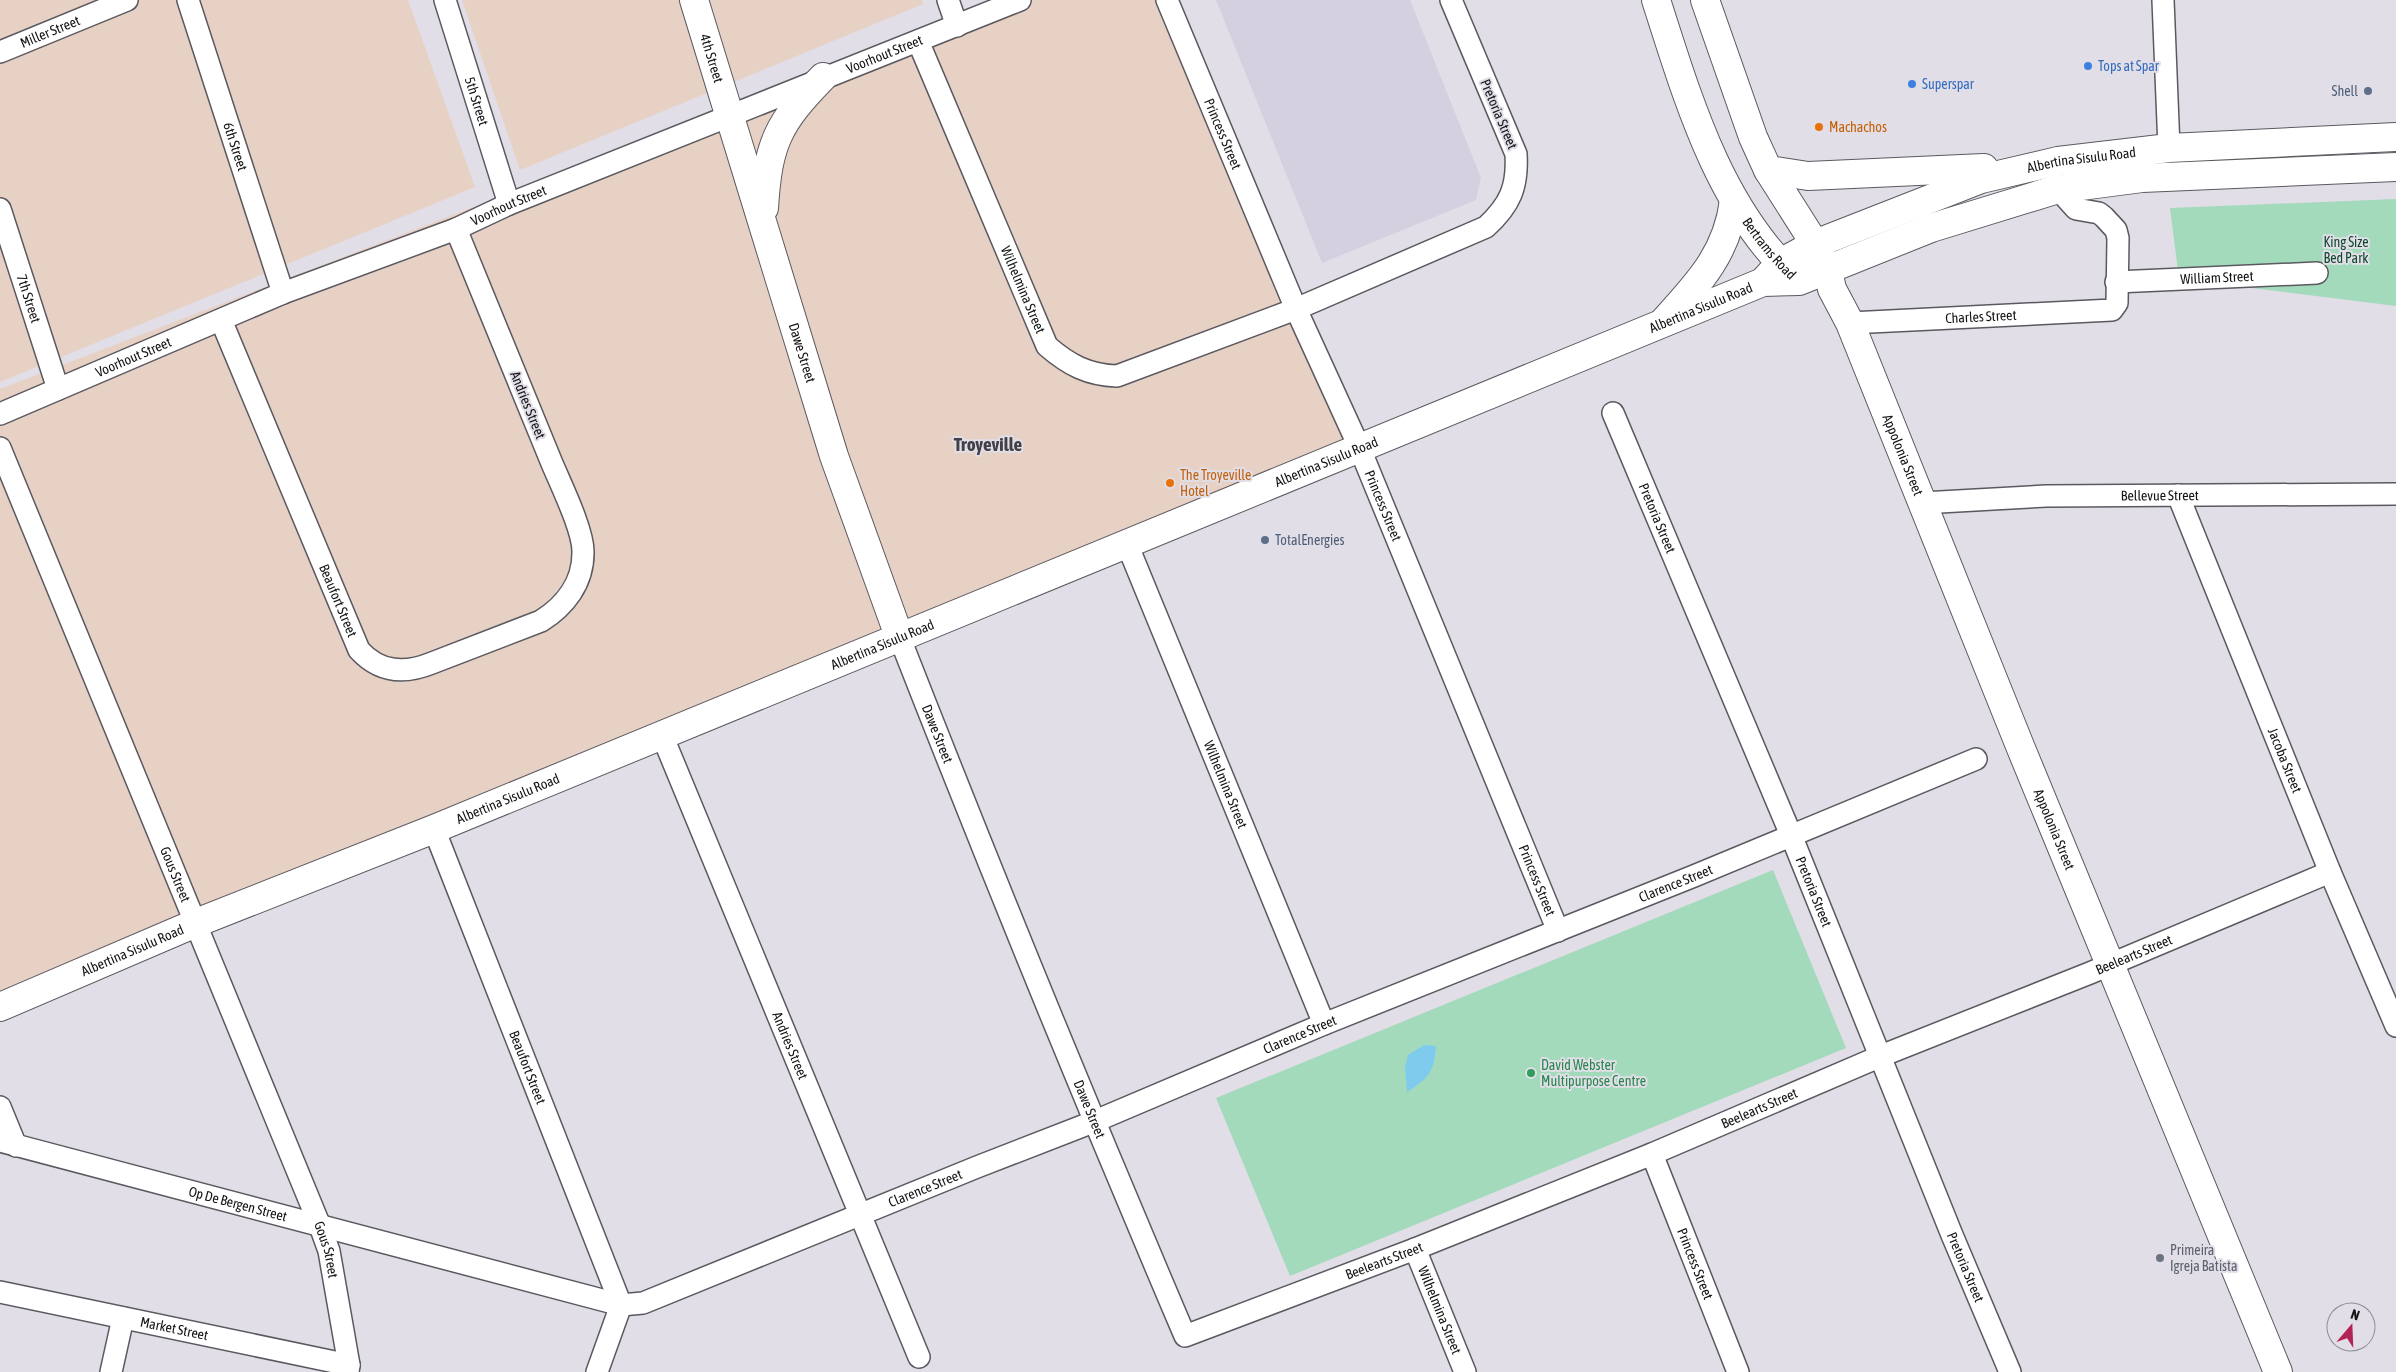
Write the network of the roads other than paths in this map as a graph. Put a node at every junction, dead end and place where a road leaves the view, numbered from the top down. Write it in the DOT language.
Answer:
graph roads {
  1 [pos="127,0"];
  2 [pos="188,0"];
  3 [pos="445,0"];
  4 [pos="694,0"];
  5 [pos="948,0"];
  6 [pos="1020,0"];
  7 [pos="1167,0"];
  8 [pos="1451,0"];
  9 [pos="1656,0"];
  10 [pos="1706,0"];
  11 [pos="2164,0"];
  12 [pos="957,26"];
  13 [pos="918,41"];
  14 [pos="0,52"];
  15 [pos="823,77"];
  16 [pos="731,116"];
  17 [pos="2396,137"];
  18 [pos="2169,148"];
  19 [pos="2058,161"];
  20 [pos="2396,167"];
  21 [pos="1768,170"];
  22 [pos="2058,189"];
  23 [pos="1734,200"];
  24 [pos="509,204"];
  25 [pos="0,208"];
  26 [pos="763,222"];
  27 [pos="456,229"];
  28 [pos="1814,244"];
  29 [pos="2317,273"];
  30 [pos="1781,275"];
  31 [pos="1830,280"];
  32 [pos="2116,282"];
  33 [pos="283,293"];
  34 [pos="1296,309"];
  35 [pos="221,320"];
  36 [pos="1850,323"];
  37 [pos="1659,326"];
  38 [pos="58,388"];
  39 [pos="1613,413"];
  40 [pos="0,414"];
  41 [pos="0,448"];
  42 [pos="1360,449"];
  43 [pos="2396,494"];
  44 [pos="2178,495"];
  45 [pos="1922,503"];
  46 [pos="1127,544"];
  47 [pos="576,583"];
  48 [pos="899,636"];
  49 [pos="662,735"];
  50 [pos="1976,759"];
  51 [pos="434,829"];
  52 [pos="1790,835"];
  53 [pos="2330,872"];
  54 [pos="196,923"];
  55 [pos="1558,931"];
  56 [pos="2111,964"];
  57 [pos="0,1007"];
  58 [pos="1324,1024"];
  59 [pos="2396,1026"];
  60 [pos="1881,1056"];
  61 [pos="0,1107"];
  62 [pos="1093,1122"];
  63 [pos="8,1144"];
  64 [pos="1652,1154"];
  65 [pos="859,1215"];
  66 [pos="320,1226"];
  67 [pos="1415,1249"];
  68 [pos="0,1292"];
  69 [pos="622,1305"];
  70 [pos="123,1318"];
  71 [pos="1186,1336"];
  72 [pos="919,1357"];
  73 [pos="348,1368"];
  74 [pos="111,1372"];
  75 [pos="597,1372"];
  76 [pos="1465,1372"];
  77 [pos="1738,1372"];
  78 [pos="2010,1372"];
  79 [pos="2278,1372"];
  1 -- 14 [label="street, Miller Street"];
  2 -- 33 [label="street, 6th Street"];
  3 -- 24 [label="street, 5th Street"];
  4 -- 16 [label="main road, 4th Street"];
  5 -- 12 [label="street"];
  6 -- 12 [label="street, Voorhout Street"];
  7 -- 34 [label="street, Princess Street"];
  8 -- 34 [label="street, Pretoria Street"];
  9 -- 23 [label="main road, Bertrams Road"];
  10 -- 21 [label="main road"];
  11 -- 18 [label="street"];
  12 -- 13 [label="street, Voorhout Street"];
  13 -- 15 [label="street, Voorhout Street"];
  13 -- 34 [label="street, Wilhelmina Street"];
  15 -- 16 [label="street, Voorhout Street"];
  15 -- 26 [label="main road"];
  16 -- 24 [label="street, Voorhout Street"];
  16 -- 26 [label="main road, Dawe Street"];
  17 -- 18 [label="main road, Albertina Sisulu Road"];
  18 -- 19 [label="main road, Albertina Sisulu Road"];
  19 -- 21 [label="main road"];
  19 -- 28 [label="main road, Albertina Sisulu Road"];
  20 -- 22 [label="main road, Albertina Sisulu Road"];
  21 -- 28 [label="main road"];
  22 -- 31 [label="main road, Albertina Sisulu Road"];
  22 -- 32 [label="street"];
  23 -- 30 [label="main road, Bertrams Road"];
  23 -- 37 [label="main road"];
  24 -- 27 [label="street, Voorhout Street"];
  25 -- 38 [label="street, 7th Street"];
  26 -- 48 [label="main road, Dawe Street"];
  27 -- 33 [label="street, Voorhout Street"];
  27 -- 47 [label="street, Andries Street"];
  28 -- 30 [label="main road, Albertina Sisulu Road"];
  28 -- 31 [label="main road"];
  29 -- 32 [label="street, William Street"];
  30 -- 31 [label="main road, Albertina Sisulu Road"];
  30 -- 37 [label="main road, Albertina Sisulu Road"];
  31 -- 36 [label="main road, Appolonia Street"];
  32 -- 36 [label="street, Charles Street"];
  33 -- 35 [label="street, Voorhout Street"];
  34 -- 42 [label="street, Princess Street"];
  35 -- 38 [label="street, Voorhout Street"];
  35 -- 47 [label="street, Beaufort Street"];
  36 -- 45 [label="main road, Appolonia Street"];
  37 -- 42 [label="main road, Albertina Sisulu Road"];
  38 -- 40 [label="street, Voorhout Street"];
  39 -- 52 [label="street, Pretoria Street"];
  41 -- 54 [label="street, Gous Street"];
  42 -- 46 [label="main road, Albertina Sisulu Road"];
  42 -- 55 [label="street, Princess Street"];
  43 -- 44 [label="street, Bellevue Street"];
  44 -- 45 [label="street, Bellevue Street"];
  44 -- 53 [label="street, Jacoba Street"];
  45 -- 56 [label="main road, Appolonia Street"];
  46 -- 48 [label="main road, Albertina Sisulu Road"];
  46 -- 58 [label="street, Wilhelmina Street"];
  48 -- 49 [label="main road, Albertina Sisulu Road"];
  48 -- 62 [label="street, Dawe Street"];
  49 -- 51 [label="main road, Albertina Sisulu Road"];
  49 -- 65 [label="street, Andries Street"];
  50 -- 52 [label="street, Clarence Street"];
  51 -- 54 [label="main road, Albertina Sisulu Road"];
  51 -- 69 [label="street, Beaufort Street"];
  52 -- 55 [label="street, Clarence Street"];
  52 -- 60 [label="street, Pretoria Street"];
  53 -- 56 [label="street, Beelearts Street"];
  53 -- 59 [label="street, Jacoba Street"];
  54 -- 57 [label="main road, Albertina Sisulu Road"];
  54 -- 66 [label="street, Gous Street"];
  55 -- 58 [label="street, Clarence Street"];
  56 -- 60 [label="street, Beelearts Street"];
  56 -- 79 [label="main road, Appolonia Street"];
  58 -- 62 [label="street, Clarence Street"];
  60 -- 64 [label="street, Beelearts Street"];
  60 -- 78 [label="street, Pretoria Street"];
  61 -- 63 [label="street"];
  62 -- 65 [label="street, Clarence Street"];
  62 -- 71 [label="street, Dawe Street"];
  63 -- 66 [label="street, Op De Bergen Street"];
  64 -- 67 [label="street, Beelearts Street"];
  64 -- 77 [label="street, Princess Street"];
  65 -- 69 [label="street, Clarence Street"];
  65 -- 72 [label="street, Andries Street"];
  66 -- 69 [label="street, Op De Bergen Street"];
  66 -- 73 [label="street, Gous Street"];
  67 -- 71 [label="street, Beelearts Street"];
  67 -- 76 [label="street, Wilhelmina Street"];
  68 -- 70 [label="street, Market Street"];
  69 -- 75 [label="street"];
  70 -- 73 [label="street, Market Street"];
  70 -- 74 [label="street"];
}
